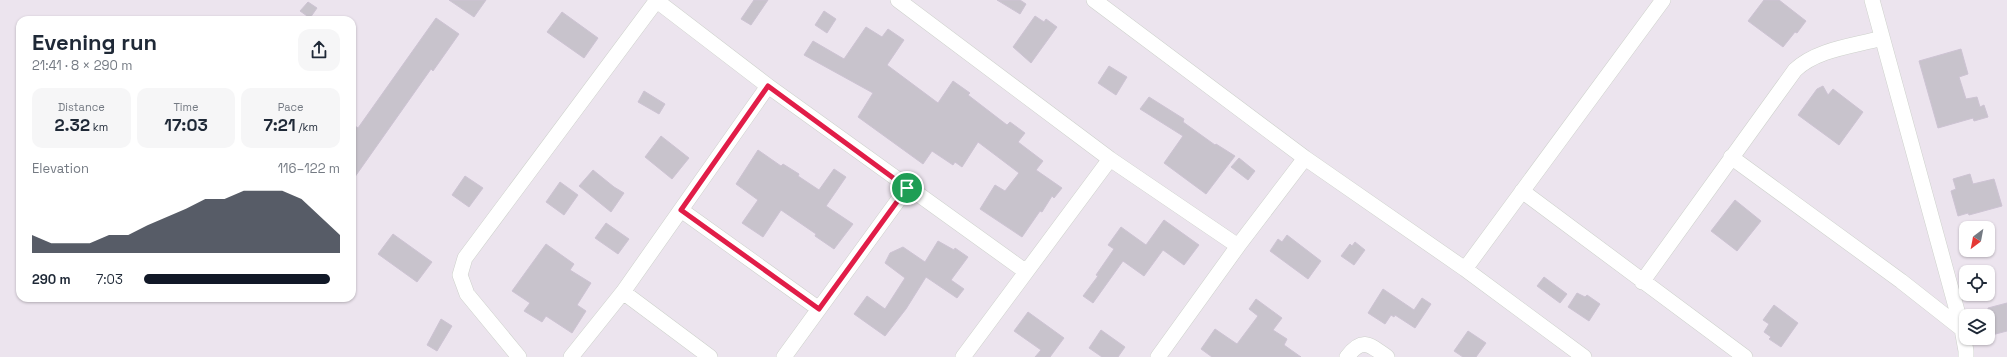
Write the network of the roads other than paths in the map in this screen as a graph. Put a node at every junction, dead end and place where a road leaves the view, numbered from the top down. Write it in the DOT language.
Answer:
graph roads {
  1 [pos="657,0"];
  2 [pos="898,0"];
  3 [pos="1094,0"];
  4 [pos="1663,0"];
  5 [pos="1872,0"];
  6 [pos="1882,38"];
  7 [pos="768,86"];
  8 [pos="1305,158"];
  9 [pos="1731,158"];
  10 [pos="1110,159"];
  11 [pos="907,188"];
  12 [pos="1522,191"];
  13 [pos="681,210"];
  14 [pos="1238,246"];
  15 [pos="1465,269"];
  16 [pos="1025,271"];
  17 [pos="1642,282"];
  18 [pos="623,292"];
  19 [pos="819,309"];
  20 [pos="1959,318"];
  21 [pos="1959,327"];
  22 [pos="1965,345"];
  23 [pos="519,357"];
  24 [pos="571,357"];
  25 [pos="710,357"];
  26 [pos="784,357"];
  27 [pos="962,357"];
  28 [pos="1158,357"];
  29 [pos="1347,357"];
  30 [pos="1387,357"];
  31 [pos="1584,357"];
  32 [pos="1745,357"];
  33 [pos="1966,357"];
  1 -- 7 [label="street"];
  1 -- 23 [label="street"];
  2 -- 10 [label="street"];
  3 -- 8 [label="street"];
  4 -- 12 [label="street"];
  5 -- 6 [label="street"];
  6 -- 9 [label="street"];
  6 -- 20 [label="street"];
  7 -- 11 [label="street"];
  7 -- 13 [label="street"];
  8 -- 14 [label="street"];
  8 -- 15 [label="street"];
  9 -- 17 [label="street"];
  9 -- 21 [label="street"];
  10 -- 14 [label="street"];
  10 -- 16 [label="street"];
  11 -- 16 [label="street"];
  11 -- 19 [label="street"];
  12 -- 15 [label="street"];
  12 -- 17 [label="street"];
  13 -- 18 [label="street"];
  13 -- 19 [label="street"];
  14 -- 28 [label="street"];
  15 -- 31 [label="street"];
  16 -- 27 [label="street"];
  17 -- 32 [label="street"];
  18 -- 24 [label="street"];
  18 -- 25 [label="street"];
  19 -- 26 [label="street"];
  22 -- 33 [label="street"];
  29 -- 30 [label="street"];
}
